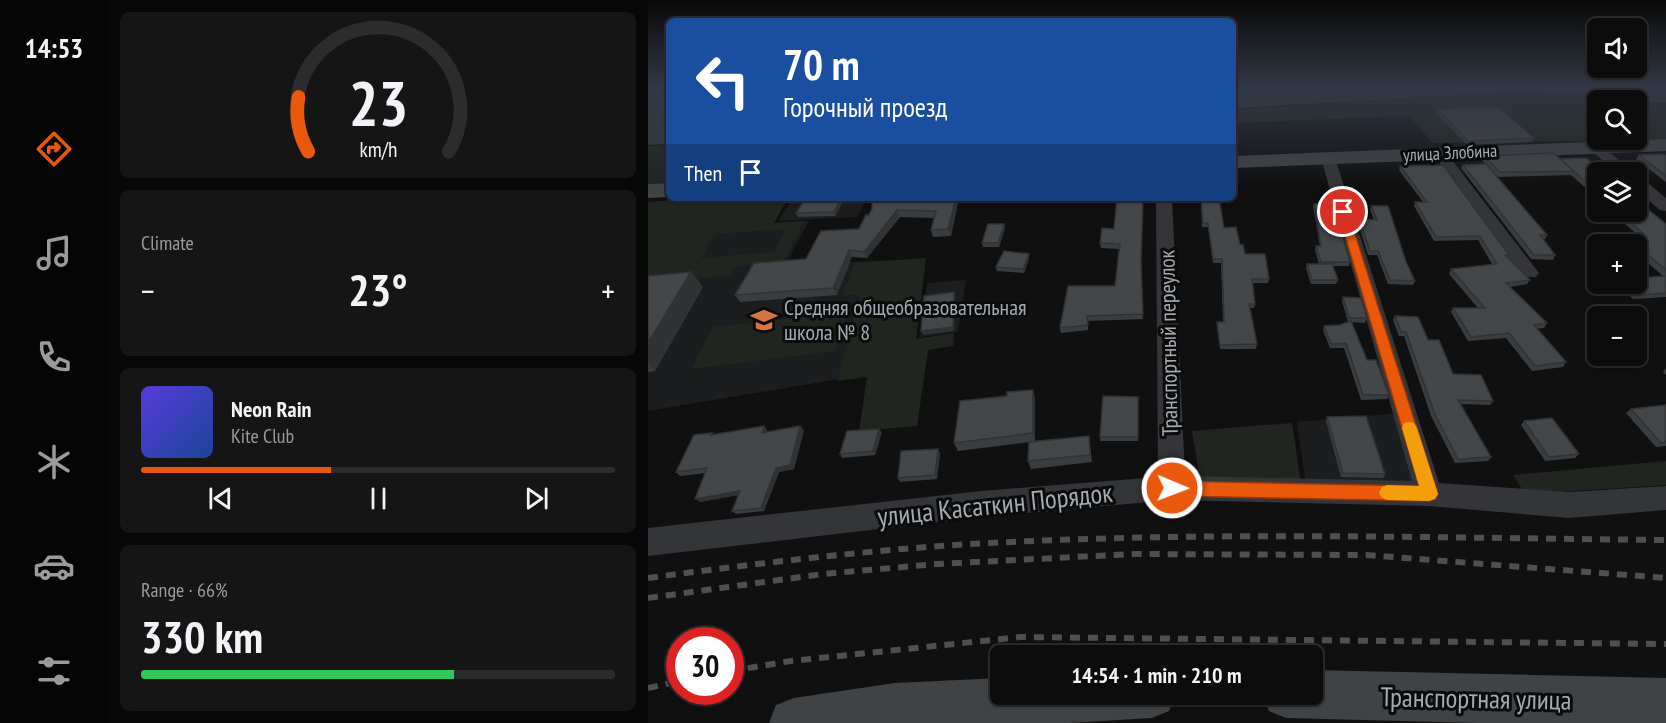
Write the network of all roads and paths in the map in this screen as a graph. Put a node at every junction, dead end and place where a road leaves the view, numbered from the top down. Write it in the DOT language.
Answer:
graph roads {
  1 [pos="1666,145"];
  2 [pos="1647,146"];
  3 [pos="1587,147"];
  4 [pos="1599,150"];
  5 [pos="1440,154"];
  6 [pos="1328,158"];
  7 [pos="1236,162"];
  8 [pos="1614,162"];
  9 [pos="666,190"];
  10 [pos="1647,190"];
  11 [pos="648,191"];
  12 [pos="1164,201"];
  13 [pos="1666,206"];
  14 [pos="1529,273"];
  15 [pos="1172,488"];
  16 [pos="1429,494"];
  17 [pos="1666,498"];
  18 [pos="648,542"];
  19 [pos="1323,695"];
  20 [pos="990,703"];
  21 [pos="1666,703"];
  22 [pos="794,723"];
  1 -- 2 [label="main road, улица Злобина"];
  3 -- 5 [label="main road, улица Злобина"];
  4 -- 8 [label="street"];
  5 -- 6 [label="main road, улица Злобина"];
  5 -- 14 [label="street"];
  6 -- 7 [label="main road, улица Злобина"];
  6 -- 16 [label="street"];
  9 -- 11 [label="main road"];
  10 -- 13 [label="street"];
  12 -- 15 [label="street, Транспортный переулок"];
  15 -- 16 [label="street, улица Касаткин Порядок"];
  15 -- 18 [label="street, улица Касаткин Порядок"];
  16 -- 17 [label="street, улица Касаткин Порядок"];
  19 -- 21 [label="main road, Транспортная улица"];
  20 -- 22 [label="main road"];
}
